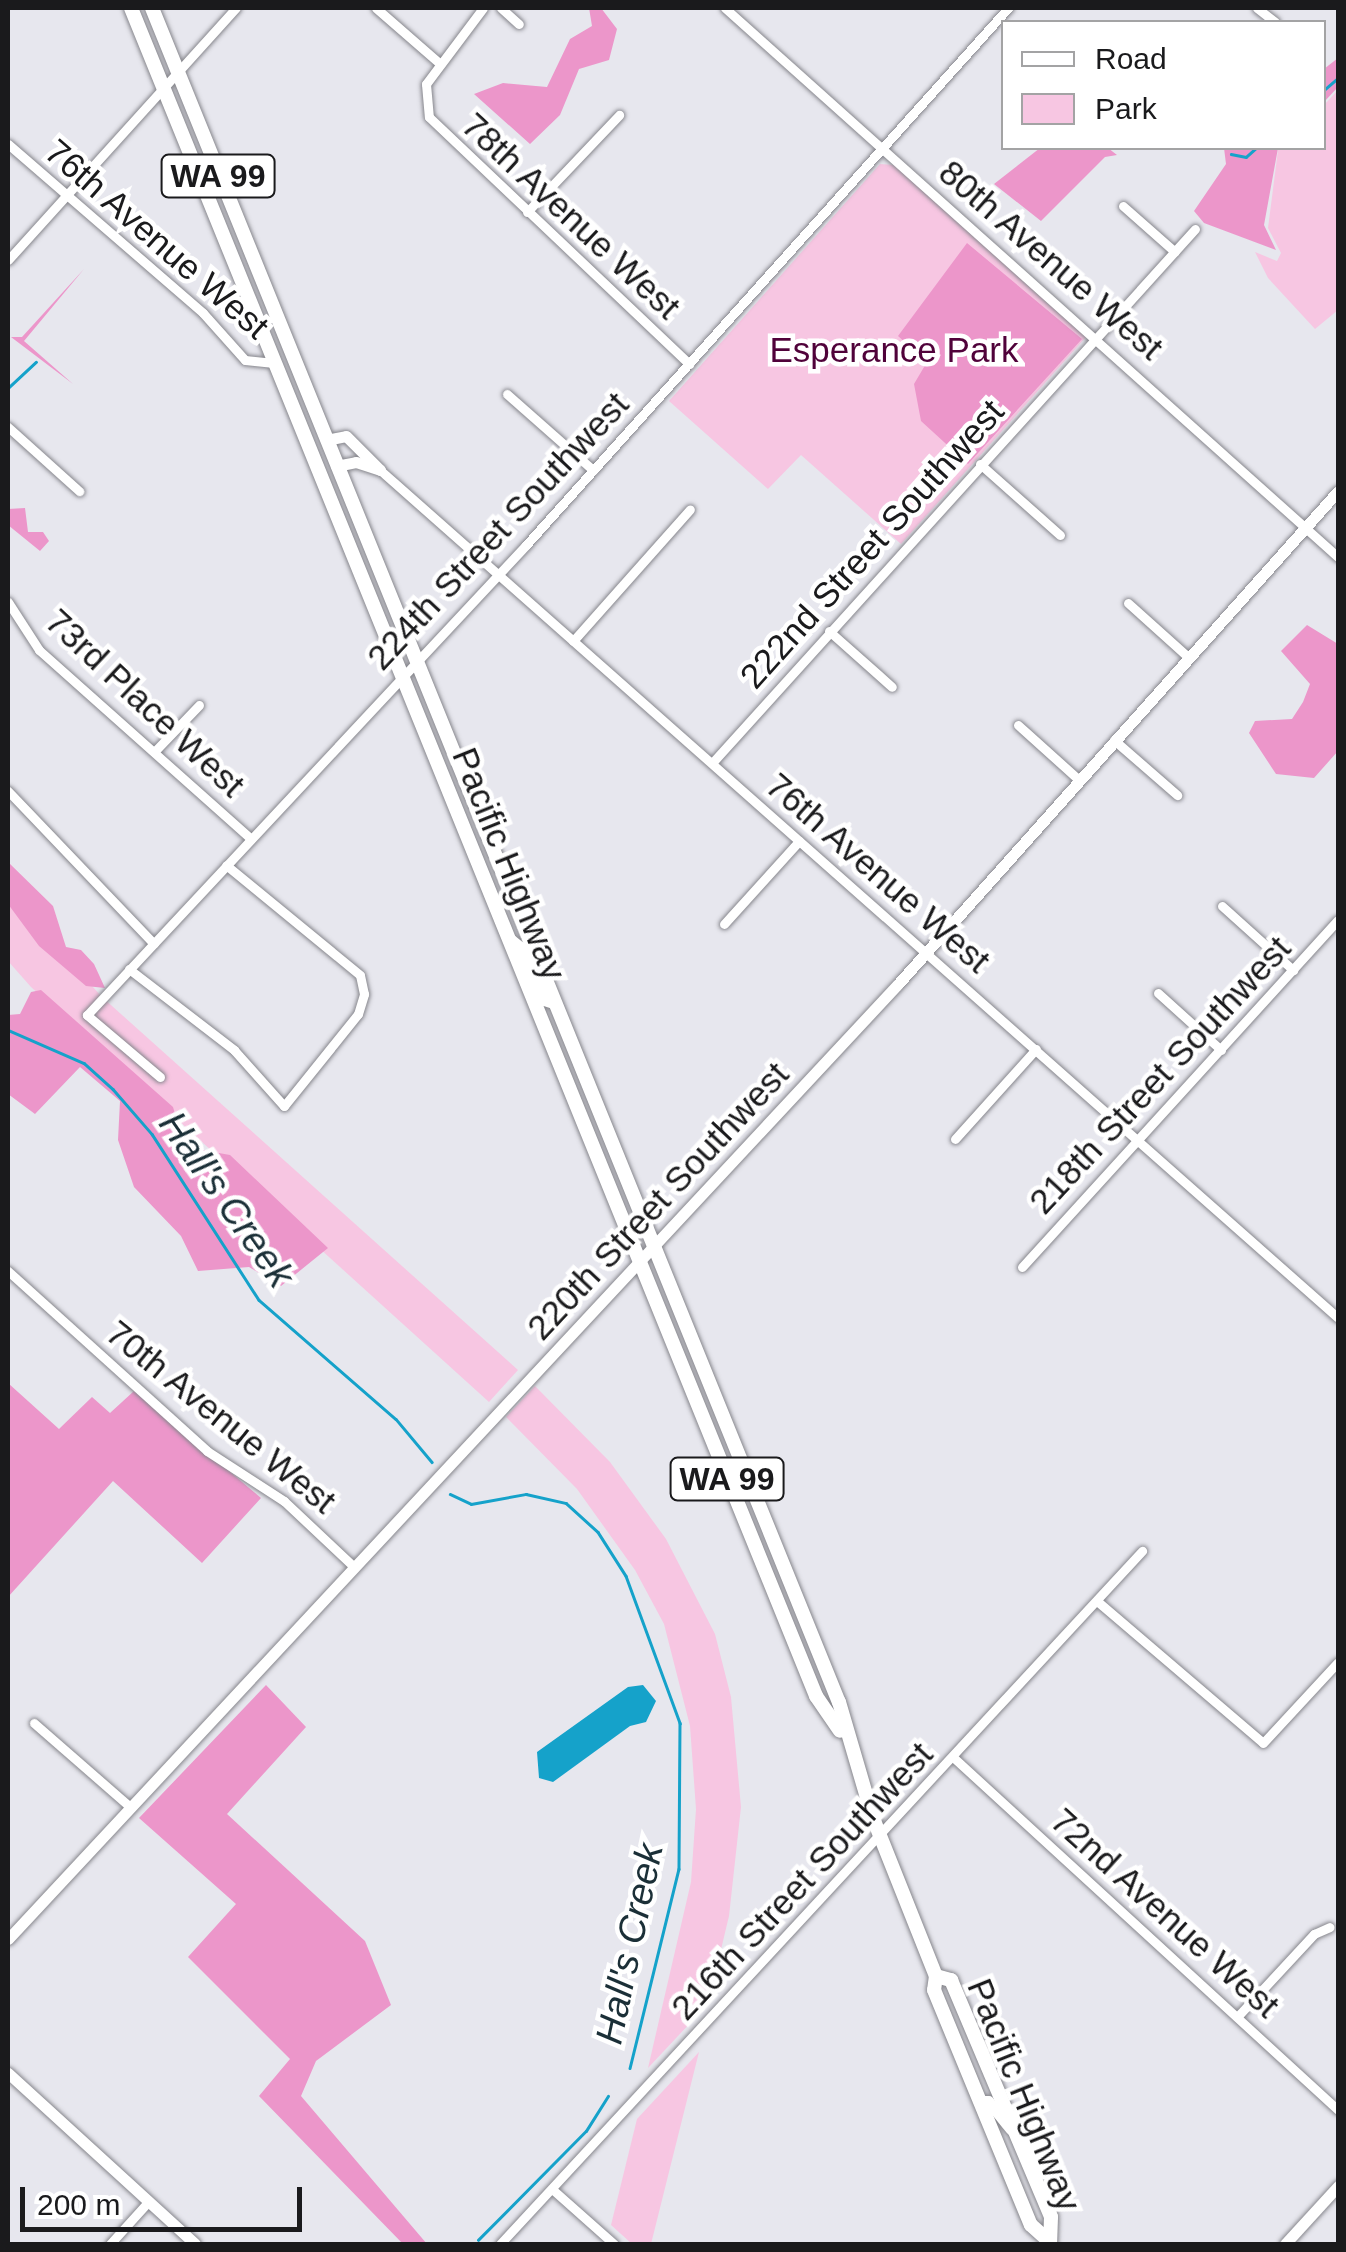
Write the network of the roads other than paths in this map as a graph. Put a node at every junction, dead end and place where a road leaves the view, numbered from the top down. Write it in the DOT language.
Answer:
graph roads {
  1 [pos="132,8"];
  2 [pos="152,8"];
  3 [pos="236,8"];
  4 [pos="376,8"];
  5 [pos="483,8"];
  6 [pos="501,8"];
  7 [pos="728,8"];
  8 [pos="1008,8"];
  9 [pos="519,24"];
  10 [pos="439,64"];
  11 [pos="178,72"];
  12 [pos="164,90"];
  13 [pos="619,115"];
  14 [pos="8,144"];
  15 [pos="883,148"];
  16 [pos="68,195"];
  17 [pos="1123,206"];
  18 [pos="527,212"];
  19 [pos="1196,229"];
  20 [pos="1174,252"];
  21 [pos="8,260"];
  22 [pos="1098,336"];
  23 [pos="274,363"];
  24 [pos="689,364"];
  25 [pos="507,394"];
  26 [pos="8,427"];
  27 [pos="326,440"];
  28 [pos="980,464"];
  29 [pos="336,466"];
  30 [pos="380,470"];
  31 [pos="593,470"];
  32 [pos="79,490"];
  33 [pos="1338,491"];
  34 [pos="690,509"];
  35 [pos="1306,527"];
  36 [pos="1060,535"];
  37 [pos="1338,557"];
  38 [pos="495,573"];
  39 [pos="485,584"];
  40 [pos="516,591"];
  41 [pos="8,602"];
  42 [pos="1128,604"];
  43 [pos="829,631"];
  44 [pos="573,641"];
  45 [pos="1188,657"];
  46 [pos="414,662"];
  47 [pos="402,674"];
  48 [pos="892,687"];
  49 [pos="199,705"];
  50 [pos="1018,725"];
  51 [pos="1114,740"];
  52 [pos="154,752"];
  53 [pos="712,764"];
  54 [pos="1079,780"];
  55 [pos="8,791"];
  56 [pos="1177,795"];
  57 [pos="251,839"];
  58 [pos="799,841"];
  59 [pos="226,865"];
  60 [pos="1222,906"];
  61 [pos="1338,920"];
  62 [pos="724,924"];
  63 [pos="505,936"];
  64 [pos="154,944"];
  65 [pos="927,952"];
  66 [pos="128,969"];
  67 [pos="1294,970"];
  68 [pos="1158,993"];
  69 [pos="553,1003"];
  70 [pos="1036,1049"];
  71 [pos="1220,1050"];
  72 [pos="160,1077"];
  73 [pos="955,1139"];
  74 [pos="1138,1140"];
  75 [pos="653,1246"];
  76 [pos="639,1261"];
  77 [pos="1022,1267"];
  78 [pos="8,1271"];
  79 [pos="1338,1318"];
  80 [pos="1142,1551"];
  81 [pos="354,1568"];
  82 [pos="1097,1601"];
  83 [pos="1338,1662"];
  84 [pos="34,1723"];
  85 [pos="844,1736"];
  86 [pos="954,1758"];
  87 [pos="129,1806"];
  88 [pos="880,1836"];
  89 [pos="1330,1927"];
  90 [pos="8,1939"];
  91 [pos="936,1976"];
  92 [pos="1238,2016"];
  93 [pos="8,2074"];
  94 [pos="980,2101"];
  95 [pos="1338,2110"];
  96 [pos="1014,2132"];
  97 [pos="1338,2186"];
  98 [pos="552,2189"];
  99 [pos="149,2202"];
  100 [pos="1050,2243"];
  101 [pos="110,2244"];
  102 [pos="195,2244"];
  103 [pos="500,2244"];
  104 [pos="614,2244"];
  105 [pos="1285,2244"];
  1 -- 12 [label="highway, Pacific Highway / WA 99"];
  2 -- 11 [label="highway, Pacific Highway / WA 99"];
  3 -- 11 [label="street"];
  4 -- 10 [label="street"];
  5 -- 10 [label="street"];
  6 -- 9 [label="street"];
  7 -- 15 [label="street, 80th Avenue West"];
  8 -- 15 [label="street, 224th Street Southwest"];
  10 -- 18 [label="street, 78th Avenue West"];
  11 -- 12 [label="street"];
  11 -- 27 [label="highway, Pacific Highway / WA 99"];
  12 -- 16 [label="street"];
  12 -- 23 [label="highway, Pacific Highway / WA 99"];
  13 -- 18 [label="street"];
  14 -- 16 [label="street, 76th Avenue West"];
  15 -- 22 [label="street, 80th Avenue West"];
  15 -- 24 [label="street, 224th Street Southwest"];
  16 -- 21 [label="street"];
  16 -- 23 [label="street, 76th Avenue West"];
  17 -- 20 [label="street"];
  18 -- 24 [label="street, 78th Avenue West"];
  19 -- 20 [label="street, 222nd Street Southwest"];
  20 -- 22 [label="street, 222nd Street Southwest"];
  22 -- 28 [label="street, 222nd Street Southwest"];
  22 -- 35 [label="street, 80th Avenue West"];
  23 -- 47 [label="highway, Pacific Highway / WA 99"];
  24 -- 31 [label="street, 224th Street Southwest"];
  25 -- 31 [label="street"];
  26 -- 32 [label="street"];
  27 -- 29 [label="highway, Pacific Highway / WA 99"];
  27 -- 30 [label="main road"];
  28 -- 36 [label="street"];
  28 -- 43 [label="street, 222nd Street Southwest"];
  29 -- 30 [label="main road"];
  29 -- 46 [label="highway, Pacific Highway / WA 99"];
  30 -- 38 [label="street, 76th Avenue West"];
  31 -- 38 [label="street, 224th Street Southwest"];
  33 -- 35 [label="main road, 220th Street Southwest"];
  34 -- 44 [label="street"];
  35 -- 37 [label="street, 80th Avenue West"];
  35 -- 45 [label="main road, 220th Street Southwest"];
  38 -- 39 [label="street, 224th Street Southwest"];
  38 -- 40 [label="street, 76th Avenue West"];
  39 -- 40 [label="street"];
  39 -- 46 [label="street, 224th Street Southwest"];
  40 -- 44 [label="street, 76th Avenue West"];
  41 -- 52 [label="street, 73rd Place West"];
  42 -- 45 [label="street"];
  43 -- 48 [label="street"];
  43 -- 53 [label="street, 222nd Street Southwest"];
  44 -- 53 [label="street, 76th Avenue West"];
  45 -- 51 [label="main road, 220th Street Southwest"];
  46 -- 47 [label="street, 224th Street Southwest"];
  46 -- 69 [label="highway, Pacific Highway / WA 99"];
  47 -- 57 [label="street, 224th Street Southwest"];
  47 -- 63 [label="highway, Pacific Highway / WA 99"];
  49 -- 52 [label="street"];
  50 -- 54 [label="street"];
  51 -- 54 [label="main road, 220th Street Southwest"];
  51 -- 56 [label="street"];
  52 -- 57 [label="street, 73rd Place West"];
  53 -- 58 [label="street, 76th Avenue West"];
  54 -- 65 [label="main road, 220th Street Southwest"];
  55 -- 64 [label="street"];
  57 -- 59 [label="street, 224th Street Southwest"];
  58 -- 62 [label="street"];
  58 -- 65 [label="street, 76th Avenue West"];
  59 -- 64 [label="street, 224th Street Southwest"];
  59 -- 66 [label="street"];
  60 -- 67 [label="street"];
  61 -- 67 [label="street, 218th Street Southwest"];
  63 -- 69 [label="main road"];
  63 -- 76 [label="highway, Pacific Highway / WA 99"];
  64 -- 66 [label="street, 224th Street Southwest"];
  65 -- 70 [label="street, 76th Avenue West"];
  65 -- 75 [label="main road, 220th Street Southwest"];
  66 -- 72 [label="street, 224th Street Southwest"];
  67 -- 71 [label="street, 218th Street Southwest"];
  68 -- 71 [label="street"];
  69 -- 75 [label="highway, Pacific Highway / WA 99"];
  70 -- 73 [label="street"];
  70 -- 74 [label="street, 76th Avenue West"];
  71 -- 74 [label="street, 218th Street Southwest"];
  74 -- 77 [label="street, 218th Street Southwest"];
  74 -- 79 [label="street, 76th Avenue West"];
  75 -- 76 [label="main road, 220th Street Southwest"];
  75 -- 85 [label="highway, Pacific Highway / WA 99"];
  76 -- 81 [label="main road, 220th Street Southwest"];
  76 -- 85 [label="highway, Pacific Highway / WA 99"];
  78 -- 81 [label="street, 70th Avenue West"];
  80 -- 82 [label="street, 216th Street Southwest"];
  81 -- 87 [label="main road, 220th Street Southwest"];
  82 -- 83 [label="street"];
  82 -- 86 [label="street, 216th Street Southwest"];
  84 -- 87 [label="street"];
  85 -- 88 [label="highway, Pacific Highway / WA 99"];
  86 -- 88 [label="street, 216th Street Southwest"];
  86 -- 92 [label="street, 72nd Avenue West"];
  87 -- 90 [label="main road, 220th Street Southwest"];
  88 -- 91 [label="highway, Pacific Highway / WA 99"];
  88 -- 98 [label="street, 216th Street Southwest"];
  89 -- 92 [label="street"];
  91 -- 94 [label="highway, Pacific Highway / WA 99"];
  91 -- 96 [label="highway, Pacific Highway / WA 99"];
  92 -- 95 [label="street, 72nd Avenue West"];
  93 -- 99 [label="main road"];
  94 -- 96 [label="main road"];
  94 -- 100 [label="highway, Pacific Highway / WA 99"];
  96 -- 100 [label="highway, Pacific Highway / WA 99"];
  97 -- 105 [label="main road"];
  98 -- 103 [label="street, 216th Street Southwest"];
  98 -- 104 [label="street"];
  99 -- 101 [label="street"];
  99 -- 102 [label="main road"];
}
